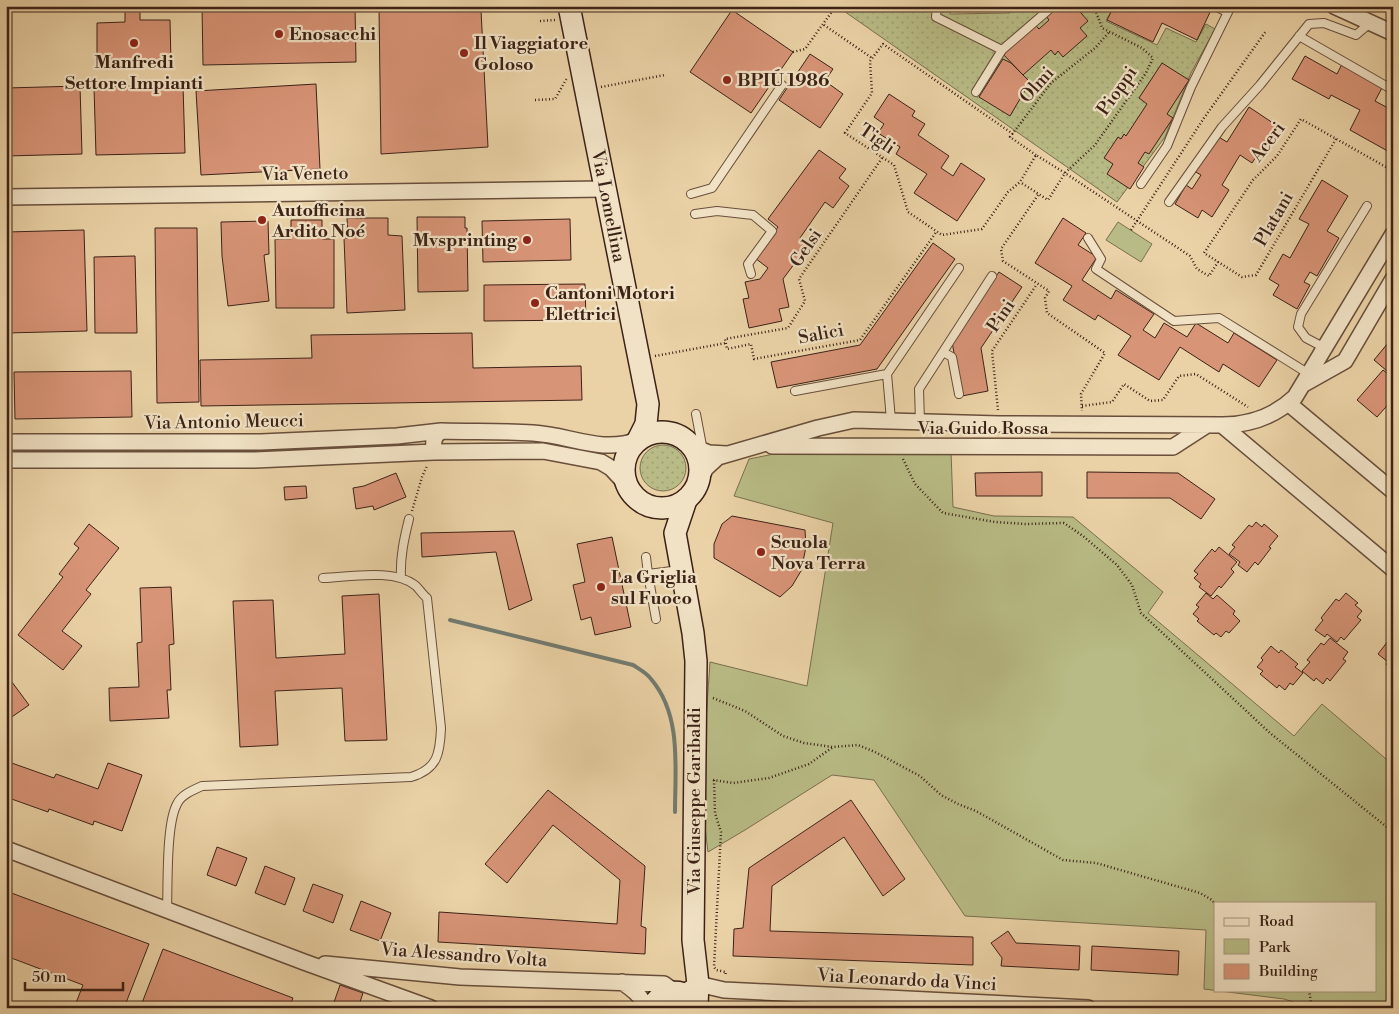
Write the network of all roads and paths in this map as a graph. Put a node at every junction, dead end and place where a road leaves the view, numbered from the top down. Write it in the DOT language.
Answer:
graph roads {
  1 [pos="569,6"];
  2 [pos="836,6"];
  3 [pos="936,6"];
  4 [pos="1053,6"];
  5 [pos="1094,6"];
  6 [pos="1215,6"];
  7 [pos="1334,6"];
  8 [pos="1229,9"];
  9 [pos="1370,23"];
  10 [pos="824,25"];
  11 [pos="1266,31"];
  12 [pos="1110,32"];
  13 [pos="1393,33"];
  14 [pos="1299,36"];
  15 [pos="1002,50"];
  16 [pos="793,52"];
  17 [pos="872,58"];
  18 [pos="665,75"];
  19 [pos="782,85"];
  20 [pos="599,87"];
  21 [pos="1393,90"];
  22 [pos="976,92"];
  23 [pos="1013,134"];
  24 [pos="1336,138"];
  25 [pos="1036,155"];
  26 [pos="882,158"];
  27 [pos="1393,171"];
  28 [pos="1065,173"];
  29 [pos="1020,182"];
  30 [pos="1141,184"];
  31 [pos="605,188"];
  32 [pos="1393,190"];
  33 [pos="691,194"];
  34 [pos="1039,195"];
  35 [pos="6,197"];
  36 [pos="1169,202"];
  37 [pos="1367,206"];
  38 [pos="1393,206"];
  39 [pos="695,214"];
  40 [pos="1137,220"];
  41 [pos="1131,230"];
  42 [pos="937,231"];
  43 [pos="1393,234"];
  44 [pos="1088,238"];
  45 [pos="1218,262"];
  46 [pos="959,268"];
  47 [pos="751,274"];
  48 [pos="992,276"];
  49 [pos="1393,279"];
  50 [pos="1037,284"];
  51 [pos="725,341"];
  52 [pos="1325,348"];
  53 [pos="943,352"];
  54 [pos="639,359"];
  55 [pos="887,374"];
  56 [pos="1306,379"];
  57 [pos="795,391"];
  58 [pos="959,394"];
  59 [pos="1288,403"];
  60 [pos="648,404"];
  61 [pos="1082,406"];
  62 [pos="1248,408"];
  63 [pos="696,414"];
  64 [pos="892,420"];
  65 [pos="920,422"];
  66 [pos="999,424"];
  67 [pos="1084,424"];
  68 [pos="1207,425"];
  69 [pos="1222,425"];
  70 [pos="441,432"];
  71 [pos="675,434"];
  72 [pos="638,440"];
  73 [pos="6,442"];
  74 [pos="753,446"];
  75 [pos="898,446"];
  76 [pos="698,449"];
  77 [pos="434,452"];
  78 [pos="728,454"];
  79 [pos="6,460"];
  80 [pos="699,481"];
  81 [pos="625,483"];
  82 [pos="1393,491"];
  83 [pos="686,500"];
  84 [pos="651,506"];
  85 [pos="409,519"];
  86 [pos="676,533"];
  87 [pos="646,557"];
  88 [pos="1393,568"];
  89 [pos="682,569"];
  90 [pos="648,574"];
  91 [pos="323,578"];
  92 [pos="401,578"];
  93 [pos="656,618"];
  94 [pos="695,691"];
  95 [pos="833,747"];
  96 [pos="704,779"];
  97 [pos="1393,832"];
  98 [pos="6,849"];
  99 [pos="1214,903"];
  100 [pos="167,910"];
  101 [pos="304,962"];
  102 [pos="622,982"];
  103 [pos="724,990"];
  104 [pos="1310,992"];
  105 [pos="696,999"];
  106 [pos="430,1008"];
  107 [pos="646,1008"];
  108 [pos="652,1008"];
  109 [pos="769,1008"];
  110 [pos="1088,1008"];
  111 [pos="1312,1008"];
  1 -- 31 [label="main road, Via Lomellina"];
  2 -- 10 [label="path"];
  3 -- 15 [label="lane"];
  4 -- 15 [label="lane"];
  5 -- 12 [label="path"];
  6 -- 8 [label="lane"];
  7 -- 9 [label="street"];
  8 -- 30 [label="lane"];
  9 -- 13 [label="street"];
  9 -- 14 [label="lane"];
  10 -- 16 [label="path"];
  10 -- 17 [label="path"];
  11 -- 40 [label="path"];
  12 -- 23 [label="path, Olmi"];
  12 -- 28 [label="path, Pioppi"];
  14 -- 21 [label="lane"];
  14 -- 36 [label="lane"];
  15 -- 22 [label="lane"];
  17 -- 23 [label="path"];
  17 -- 26 [label="path, Tigli"];
  18 -- 20 [label="path"];
  19 -- 33 [label="lane"];
  23 -- 25 [label="path"];
  24 -- 27 [label="path, Aceri"];
  24 -- 45 [label="path, Platani"];
  24 -- 45 [label="path, Aceri"];
  25 -- 28 [label="path"];
  25 -- 29 [label="path"];
  26 -- 42 [label="path, Tigli"];
  26 -- 51 [label="path, Gelsi"];
  28 -- 34 [label="path"];
  28 -- 40 [label="path"];
  29 -- 34 [label="path"];
  29 -- 42 [label="path"];
  31 -- 35 [label="street, Via Veneto"];
  31 -- 54 [label="main road, Via Lomellina"];
  32 -- 38 [label="path"];
  34 -- 50 [label="path"];
  37 -- 52 [label="lane"];
  39 -- 47 [label="lane"];
  40 -- 41 [label="path"];
  40 -- 45 [label="path"];
  42 -- 51 [label="path, Salici"];
  43 -- 52 [label="street, Via Guido Rossa"];
  44 -- 56 [label="lane"];
  46 -- 55 [label="lane"];
  48 -- 53 [label="lane"];
  49 -- 56 [label="street, Via Guido Rossa"];
  50 -- 61 [label="path"];
  50 -- 66 [label="path, Pini"];
  51 -- 54 [label="path, Gelsi"];
  52 -- 56 [label="street, Via Guido Rossa"];
  53 -- 58 [label="lane"];
  53 -- 65 [label="lane"];
  54 -- 60 [label="main road, Via Lomellina"];
  55 -- 57 [label="lane"];
  55 -- 64 [label="lane"];
  56 -- 59 [label="street, Via Guido Rossa"];
  59 -- 69 [label="street, Via Guido Rossa"];
  59 -- 82 [label="street"];
  60 -- 71 [label="main road, Via Lomellina"];
  60 -- 72 [label="main road, Via Lomellina"];
  61 -- 62 [label="path"];
  61 -- 67 [label="path"];
  63 -- 76 [label="lane"];
  64 -- 65 [label="street, Via Guido Rossa"];
  64 -- 74 [label="street, Via Guido Rossa"];
  65 -- 66 [label="street, Via Guido Rossa"];
  66 -- 67 [label="street, Via Guido Rossa"];
  67 -- 68 [label="street, Via Guido Rossa"];
  68 -- 69 [label="street, Via Guido Rossa"];
  68 -- 75 [label="street, Via Guido Rossa"];
  69 -- 88 [label="street"];
  70 -- 72 [label="street, Via Antonio Meucci"];
  70 -- 73 [label="street, Via Antonio Meucci"];
  70 -- 77 [label="street"];
  71 -- 72 [label="main road"];
  71 -- 76 [label="main road"];
  72 -- 81 [label="main road"];
  74 -- 75 [label="street, Via Guido Rossa"];
  74 -- 78 [label="street, Via Guido Rossa"];
  75 -- 97 [label="path"];
  76 -- 78 [label="street, Via Guido Rossa"];
  76 -- 80 [label="main road"];
  77 -- 79 [label="street, Via Antonio Meucci"];
  77 -- 81 [label="street, Via Antonio Meucci"];
  77 -- 85 [label="path"];
  78 -- 80 [label="street, Via Guido Rossa"];
  80 -- 83 [label="main road"];
  81 -- 84 [label="main road"];
  83 -- 84 [label="main road"];
  83 -- 86 [label="main road"];
  84 -- 86 [label="main road"];
  85 -- 92 [label="lane"];
  86 -- 89 [label="main road"];
  87 -- 90 [label="lane"];
  89 -- 90 [label="lane"];
  89 -- 94 [label="main road, Via Giuseppe Garibaldi"];
  90 -- 93 [label="lane"];
  91 -- 92 [label="lane"];
  92 -- 100 [label="lane"];
  94 -- 95 [label="path"];
  94 -- 96 [label="main road, Via Giuseppe Garibaldi"];
  95 -- 96 [label="path"];
  95 -- 99 [label="path"];
  96 -- 103 [label="path"];
  96 -- 105 [label="main road, Via Giuseppe Garibaldi"];
  98 -- 100 [label="street, Via Alessandro Volta"];
  100 -- 101 [label="street, Via Alessandro Volta"];
  101 -- 102 [label="street, Via Alessandro Volta"];
  101 -- 106 [label="street, Via Alessandro Volta"];
  102 -- 105 [label="street, Via Alessandro Volta"];
  102 -- 107 [label="street"];
  103 -- 105 [label="street, Via Leonardo da Vinci"];
  103 -- 105 [label="street"];
  103 -- 105 [label="path"];
  103 -- 110 [label="street, Via Leonardo da Vinci"];
  104 -- 111 [label="path"];
  105 -- 108 [label="main road"];
  105 -- 109 [label="path"];
}
